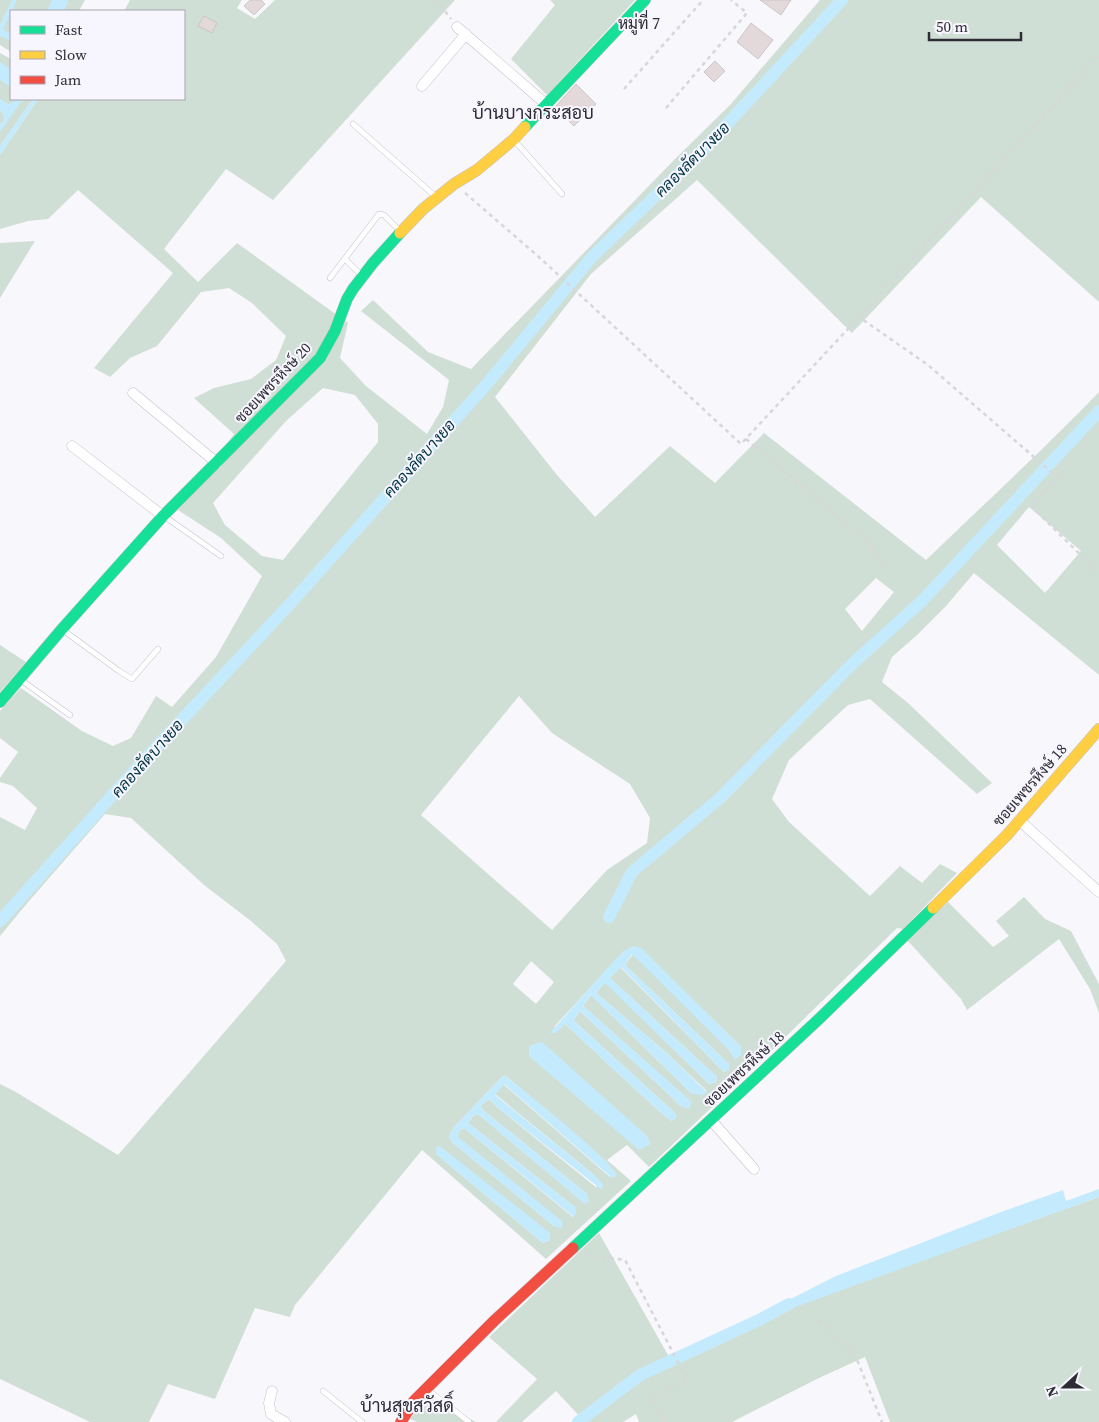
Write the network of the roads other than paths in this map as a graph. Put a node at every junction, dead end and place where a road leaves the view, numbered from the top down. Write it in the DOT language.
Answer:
graph roads {
  1 [pos="645,0"];
  2 [pos="457,27"];
  3 [pos="466,34"];
  4 [pos="422,86"];
  5 [pos="547,105"];
  6 [pos="353,124"];
  7 [pos="514,139"];
  8 [pos="562,194"];
  9 [pos="436,198"];
  10 [pos="401,232"];
  11 [pos="345,259"];
  12 [pos="362,277"];
  13 [pos="330,278"];
  14 [pos="133,393"];
  15 [pos="72,446"];
  16 [pos="217,463"];
  17 [pos="163,516"];
  18 [pos="222,556"];
  19 [pos="62,629"];
  20 [pos="158,649"];
  21 [pos="20,679"];
  22 [pos="0,702"];
  23 [pos="70,715"];
  24 [pos="1099,729"];
  25 [pos="1019,820"];
  26 [pos="1098,890"];
  27 [pos="711,1120"];
  28 [pos="754,1169"];
  29 [pos="426,1389"];
  30 [pos="272,1391"];
  31 [pos="323,1392"];
  32 [pos="285,1422"];
  33 [pos="362,1422"];
  34 [pos="401,1422"];
  35 [pos="469,1422"];
  1 -- 5 [label="street, ซอยเพชรหึงษ์ 20"];
  2 -- 3 [label="street"];
  3 -- 4 [label="street"];
  3 -- 5 [label="street"];
  5 -- 7 [label="street, ซอยเพชรหึงษ์ 20"];
  6 -- 9 [label="lane"];
  7 -- 8 [label="lane"];
  7 -- 9 [label="street, ซอยเพชรหึงษ์ 20"];
  9 -- 10 [label="street, ซอยเพชรหึงษ์ 20"];
  10 -- 11 [label="lane"];
  10 -- 12 [label="street, ซอยเพชรหึงษ์ 20"];
  11 -- 12 [label="lane"];
  11 -- 13 [label="lane"];
  12 -- 16 [label="street, ซอยเพชรหึงษ์ 20"];
  14 -- 16 [label="street"];
  15 -- 17 [label="street"];
  16 -- 17 [label="street, ซอยเพชรหึงษ์ 20"];
  17 -- 18 [label="lane"];
  17 -- 19 [label="street, ซอยเพชรหึงษ์ 20"];
  19 -- 20 [label="lane"];
  19 -- 21 [label="street, ซอยเพชรหึงษ์ 20"];
  21 -- 22 [label="street, ซอยเพชรหึงษ์ 20"];
  21 -- 23 [label="lane"];
  24 -- 25 [label="street, ซอยเพชรหึงษ์ 18"];
  25 -- 26 [label="street"];
  25 -- 27 [label="street, ซอยเพชรหึงษ์ 18"];
  27 -- 28 [label="street"];
  27 -- 29 [label="street, ซอยเพชรหึงษ์ 18"];
  29 -- 34 [label="street, ซอยเพชรหึงษ์ 18"];
  29 -- 35 [label="lane"];
  30 -- 32 [label="street"];
  31 -- 33 [label="lane"];
}
